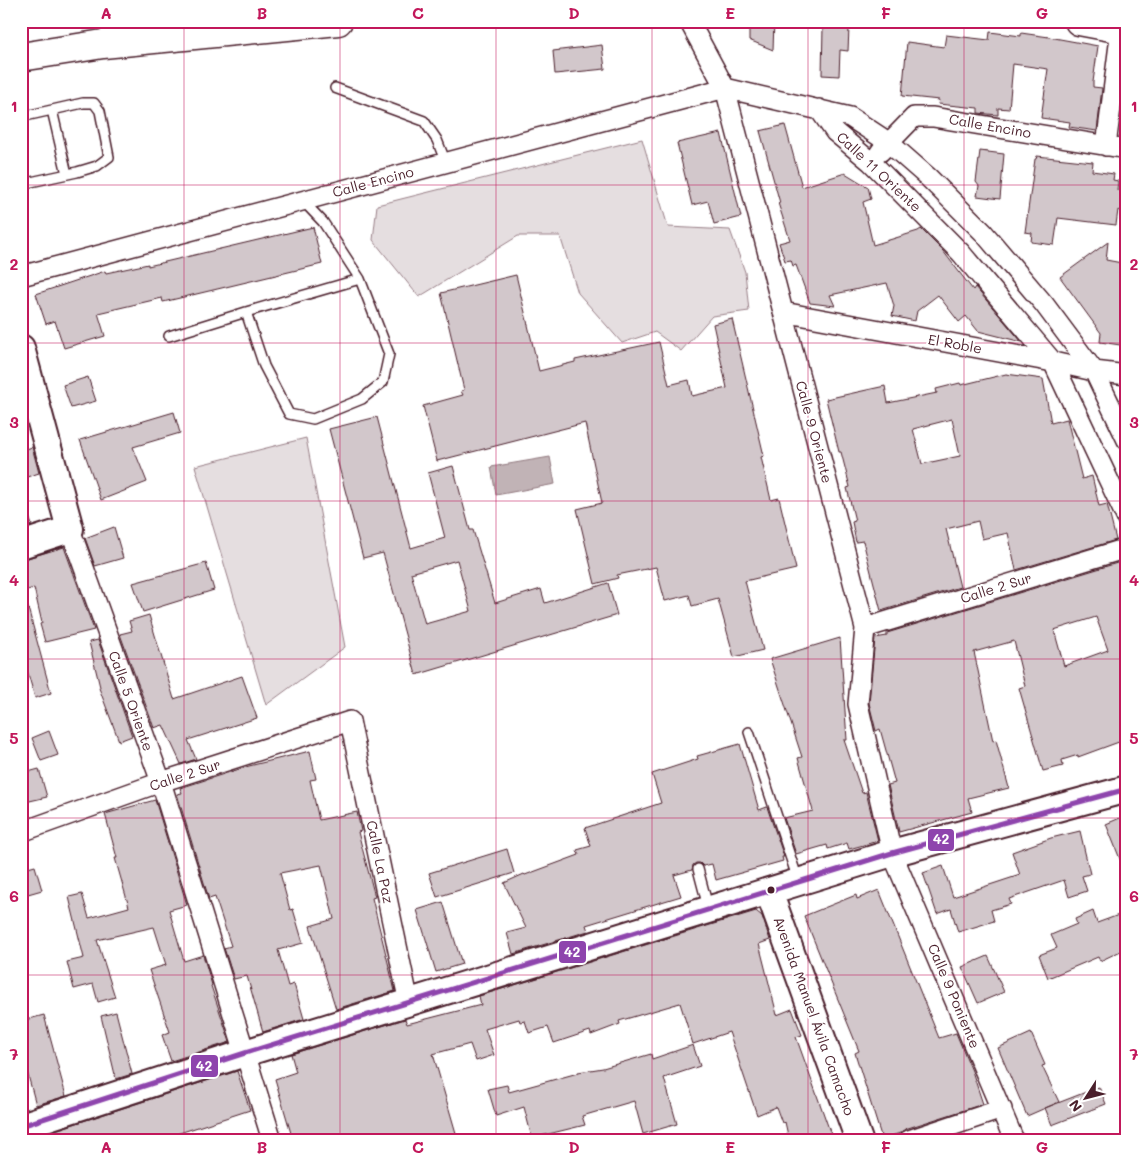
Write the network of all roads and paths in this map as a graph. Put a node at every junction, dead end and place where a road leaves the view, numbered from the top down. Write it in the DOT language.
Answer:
graph roads {
  1 [pos="338,21"];
  2 [pos="689,21"];
  3 [pos="1079,21"];
  4 [pos="1124,30"];
  5 [pos="21,57"];
  6 [pos="335,88"];
  7 [pos="725,88"];
  8 [pos="819,109"];
  9 [pos="52,110"];
  10 [pos="21,117"];
  11 [pos="888,142"];
  12 [pos="1106,146"];
  13 [pos="1127,149"];
  14 [pos="446,162"];
  15 [pos="871,162"];
  16 [pos="67,174"];
  17 [pos="21,179"];
  18 [pos="303,201"];
  19 [pos="21,276"];
  20 [pos="360,279"];
  21 [pos="246,312"];
  22 [pos="783,312"];
  23 [pos="170,336"];
  24 [pos="21,348"];
  25 [pos="1053,362"];
  26 [pos="1094,371"];
  27 [pos="1127,375"];
  28 [pos="1127,440"];
  29 [pos="1127,519"];
  30 [pos="70,530"];
  31 [pos="21,545"];
  32 [pos="1127,548"];
  33 [pos="865,628"];
  34 [pos="350,721"];
  35 [pos="749,732"];
  36 [pos="161,782"];
  37 [pos="1127,789"];
  38 [pos="21,832"];
  39 [pos="892,853"];
  40 [pos="698,869"];
  41 [pos="799,883"];
  42 [pos="769,892"];
  43 [pos="709,909"];
  44 [pos="409,1003"];
  45 [pos="245,1053"];
  46 [pos="1002,1109"];
  47 [pos="21,1126"];
  48 [pos="272,1140"];
  49 [pos="859,1140"];
  50 [pos="909,1140"];
  51 [pos="1014,1140"];
  1 -- 5 [label="main road"];
  2 -- 7 [label="street, Calle 9 Oriente"];
  3 -- 4 [label="main road"];
  4 -- 12 [label="street"];
  6 -- 14 [label="lane"];
  7 -- 8 [label="street"];
  7 -- 14 [label="street, Calle Encino"];
  7 -- 22 [label="street, Calle 9 Oriente"];
  8 -- 11 [label="street, Calle 11 Oriente"];
  8 -- 15 [label="street, Calle 11 Oriente"];
  9 -- 10 [label="lane"];
  9 -- 16 [label="lane"];
  9 -- 16 [label="lane"];
  11 -- 12 [label="street, Calle Encino"];
  11 -- 15 [label="street, Calle Encino"];
  11 -- 26 [label="street, Calle 11 Oriente"];
  12 -- 13 [label="street, Calle Encino"];
  14 -- 18 [label="street, Calle Encino"];
  15 -- 25 [label="street, Calle 11 Oriente"];
  16 -- 17 [label="lane"];
  18 -- 19 [label="street, Calle Encino"];
  18 -- 20 [label="lane"];
  20 -- 21 [label="lane"];
  20 -- 21 [label="lane"];
  21 -- 23 [label="lane"];
  22 -- 25 [label="street, El Roble"];
  22 -- 33 [label="street, Calle 9 Oriente"];
  24 -- 30 [label="main road, Calle 5 Oriente"];
  25 -- 26 [label="street, El Roble"];
  25 -- 29 [label="street, Calle 11 Oriente"];
  26 -- 27 [label="street, El Roble"];
  26 -- 28 [label="street, Calle 11 Oriente"];
  30 -- 31 [label="main road"];
  30 -- 36 [label="street, Calle 5 Oriente"];
  32 -- 33 [label="street, Calle 2 Sur"];
  33 -- 39 [label="street, Calle 9 Oriente"];
  34 -- 36 [label="street, Calle 2 Sur"];
  34 -- 44 [label="street, Calle La Paz"];
  35 -- 41 [label="lane"];
  36 -- 38 [label="street, Calle 2 Sur"];
  36 -- 45 [label="street, Calle 5 Oriente"];
  37 -- 39 [label="main road"];
  39 -- 41 [label="main road"];
  39 -- 46 [label="street, Calle 9 Poniente"];
  40 -- 43 [label="lane"];
  41 -- 42 [label="main road"];
  42 -- 43 [label="main road"];
  42 -- 49 [label="main road, Avenida Manuel Ávila Camacho"];
  43 -- 44 [label="main road"];
  44 -- 45 [label="main road"];
  45 -- 47 [label="main road"];
  45 -- 48 [label="street, Calle 5 Oriente"];
  46 -- 50 [label="street"];
  46 -- 51 [label="street, Calle 9 Poniente"];
}
